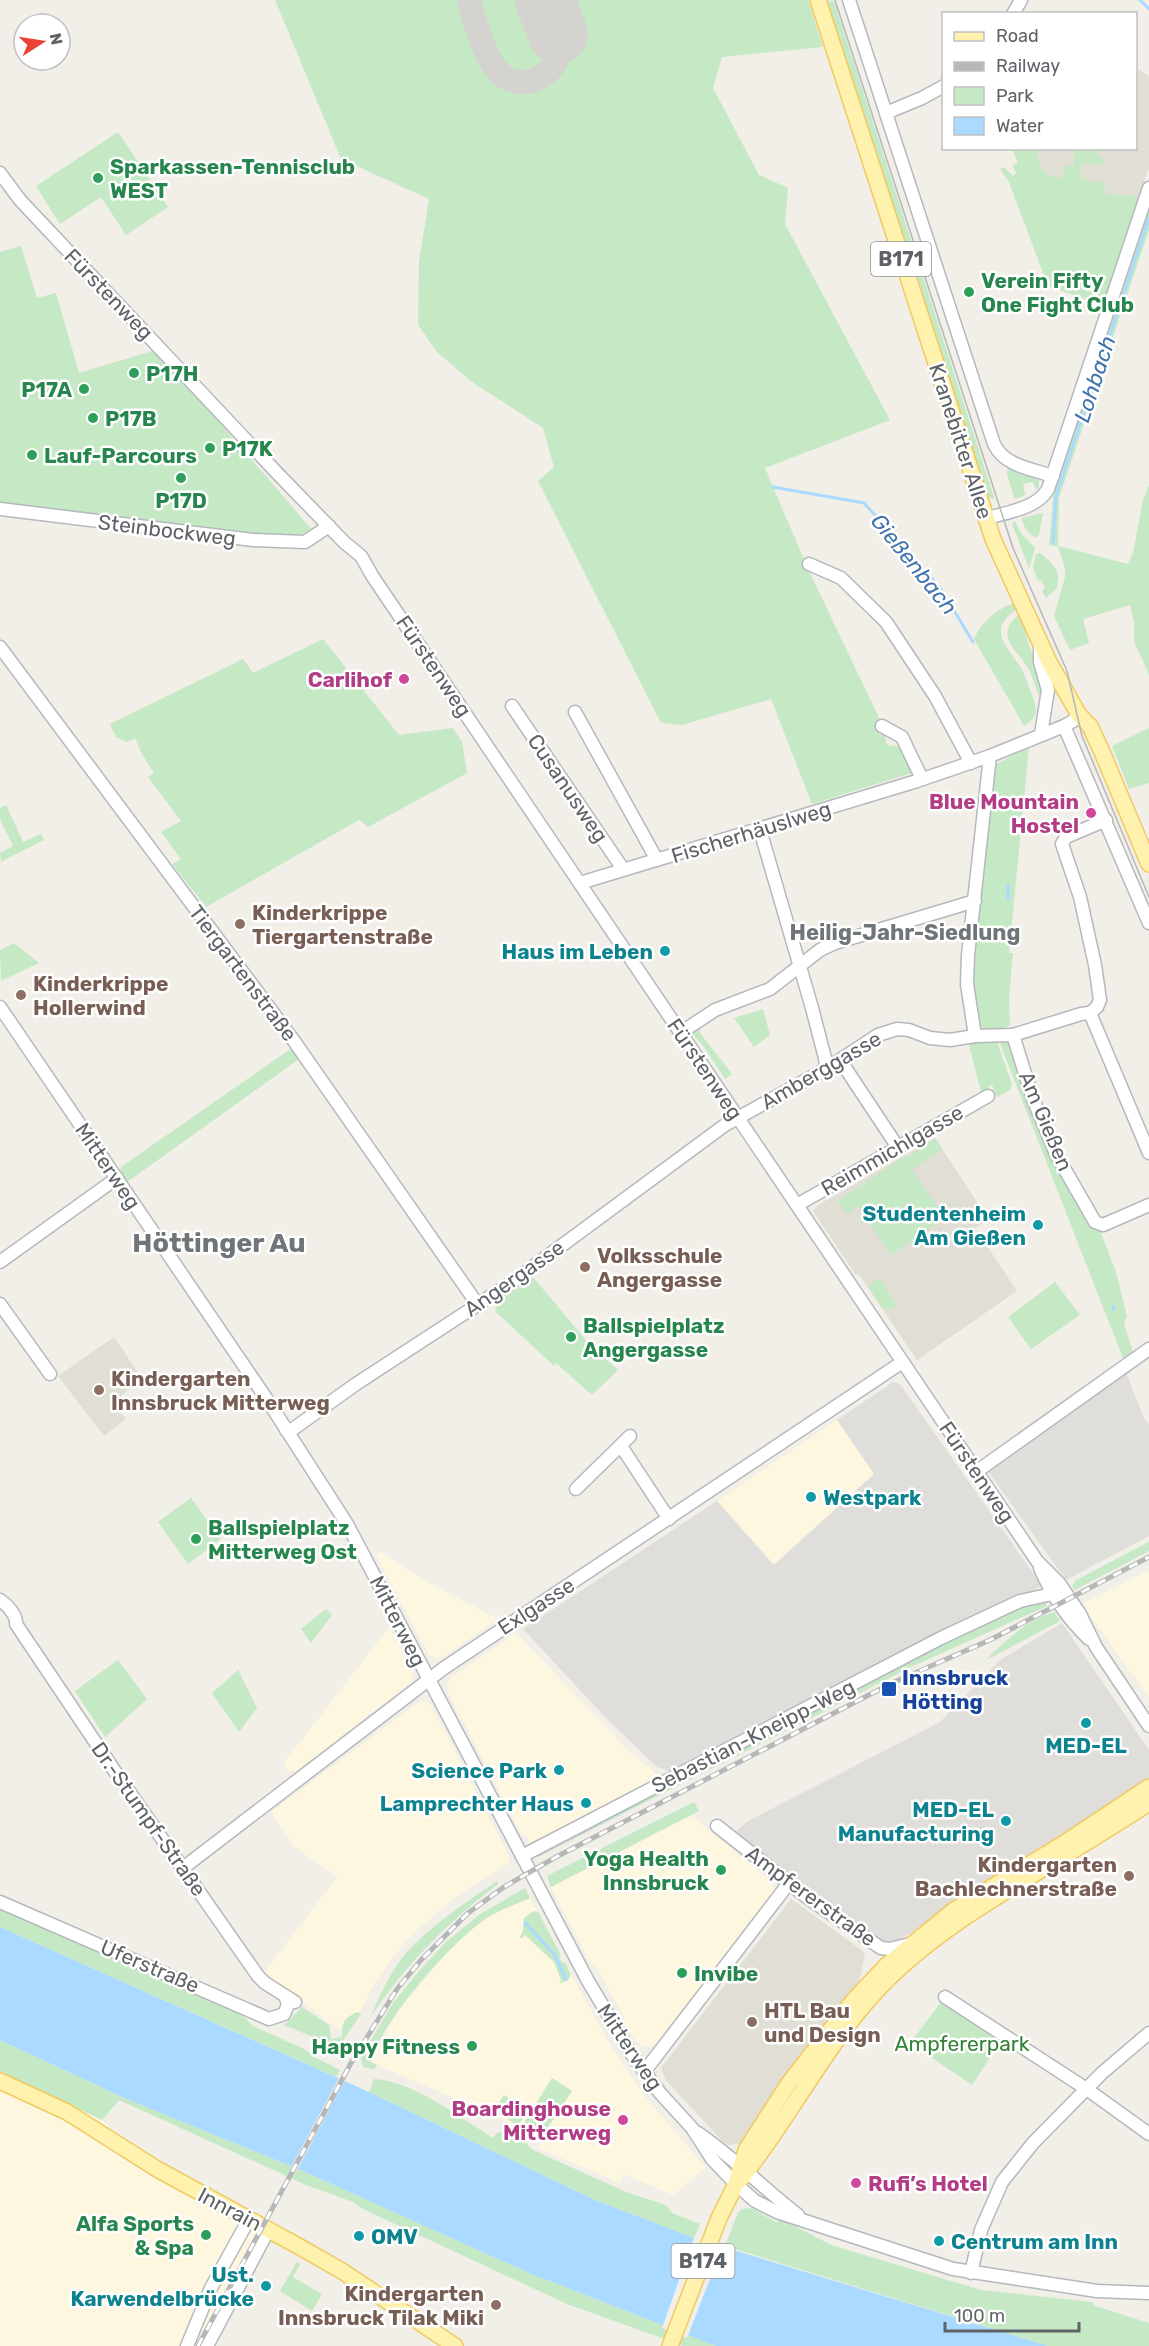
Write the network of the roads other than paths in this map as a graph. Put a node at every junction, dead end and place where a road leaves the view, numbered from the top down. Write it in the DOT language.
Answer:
graph roads {
  1 [pos="818,0"];
  2 [pos="849,0"];
  3 [pos="942,87"];
  4 [pos="886,113"];
  5 [pos="0,173"];
  6 [pos="1149,188"];
  7 [pos="1053,476"];
  8 [pos="0,509"];
  9 [pos="986,519"];
  10 [pos="329,526"];
  11 [pos="809,564"];
  12 [pos="1040,645"];
  13 [pos="0,647"];
  14 [pos="512,706"];
  15 [pos="574,712"];
  16 [pos="1079,715"];
  17 [pos="882,726"];
  18 [pos="1064,726"];
  19 [pos="1041,734"];
  20 [pos="990,756"];
  21 [pos="971,763"];
  22 [pos="922,779"];
  23 [pos="1106,820"];
  24 [pos="760,830"];
  25 [pos="1146,849"];
  26 [pos="657,861"];
  27 [pos="1149,864"];
  28 [pos="623,869"];
  29 [pos="580,883"];
  30 [pos="975,901"];
  31 [pos="1149,923"];
  32 [pos="800,965"];
  33 [pos="0,1007"];
  34 [pos="1090,1013"];
  35 [pos="680,1033"];
  36 [pos="1013,1035"];
  37 [pos="975,1036"];
  38 [pos="840,1060"];
  39 [pos="826,1070"];
  40 [pos="988,1096"];
  41 [pos="737,1118"];
  42 [pos="897,1146"];
  43 [pos="1149,1153"];
  44 [pos="117,1178"];
  45 [pos="797,1205"];
  46 [pos="1149,1205"];
  47 [pos="0,1262"];
  48 [pos="0,1304"];
  49 [pos="478,1305"];
  50 [pos="1149,1349"];
  51 [pos="901,1363"];
  52 [pos="50,1374"];
  53 [pos="286,1430"];
  54 [pos="630,1436"];
  55 [pos="621,1446"];
  56 [pos="976,1472"];
  57 [pos="576,1489"];
  58 [pos="669,1519"];
  59 [pos="1037,1562"];
  60 [pos="1052,1594"];
  61 [pos="1,1601"];
  62 [pos="1096,1647"];
  63 [pos="429,1679"];
  64 [pos="1149,1726"];
  65 [pos="1149,1787"];
  66 [pos="1149,1803"];
  67 [pos="717,1826"];
  68 [pos="522,1856"];
  69 [pos="183,1868"];
  70 [pos="789,1883"];
  71 [pos="0,1902"];
  72 [pos="911,1944"];
  73 [pos="945,1997"];
  74 [pos="291,2000"];
  75 [pos="1149,2033"];
  76 [pos="644,2072"];
  77 [pos="0,2081"];
  78 [pos="1088,2090"];
  79 [pos="1149,2134"];
  80 [pos="741,2175"];
  81 [pos="249,2219"];
  82 [pos="269,2229"];
  83 [pos="971,2272"];
  84 [pos="1149,2293"];
  85 [pos="187,2346"];
  86 [pos="207,2346"];
  87 [pos="455,2346"];
  88 [pos="670,2346"];
  1 -- 9 [label="main road, Kranebitter Allee / B171"];
  2 -- 4 [label="street, Kranebitter Allee"];
  3 -- 4 [label="street"];
  4 -- 7 [label="street, Kranebitter Allee"];
  5 -- 10 [label="street, Fürstenweg"];
  6 -- 7 [label="street"];
  7 -- 9 [label="street"];
  8 -- 10 [label="street, Steinbockweg"];
  9 -- 12 [label="main road, Kranebitter Allee / B171"];
  10 -- 29 [label="street, Fürstenweg"];
  11 -- 21 [label="street"];
  12 -- 16 [label="main road, Kranebitter Allee / B171"];
  12 -- 19 [label="street"];
  13 -- 49 [label="street, Tiergartenstraße"];
  14 -- 28 [label="street, Cusanusweg"];
  15 -- 26 [label="street"];
  16 -- 18 [label="street, Fischerhäuslweg"];
  16 -- 25 [label="main road, Kranebitter Allee / B171"];
  17 -- 22 [label="street"];
  18 -- 19 [label="street, Fischerhäuslweg"];
  18 -- 23 [label="street"];
  19 -- 20 [label="street, Fischerhäuslweg"];
  20 -- 21 [label="street, Fischerhäuslweg"];
  20 -- 30 [label="street"];
  21 -- 22 [label="street, Fischerhäuslweg"];
  22 -- 24 [label="street, Fischerhäuslweg"];
  23 -- 31 [label="street"];
  23 -- 34 [label="street"];
  24 -- 26 [label="street, Fischerhäuslweg"];
  24 -- 32 [label="street"];
  25 -- 27 [label="main road, Kranebitter Allee / B171"];
  26 -- 28 [label="street, Fischerhäuslweg"];
  28 -- 29 [label="street, Fischerhäuslweg"];
  29 -- 35 [label="street, Fürstenweg"];
  30 -- 32 [label="street"];
  30 -- 37 [label="street"];
  32 -- 35 [label="street"];
  32 -- 39 [label="street"];
  33 -- 44 [label="street, Mitterweg"];
  34 -- 36 [label="street"];
  34 -- 43 [label="street"];
  35 -- 41 [label="street, Fürstenweg"];
  36 -- 37 [label="street, Amberggasse"];
  36 -- 46 [label="street, Am Gießen"];
  37 -- 38 [label="street, Amberggasse"];
  38 -- 39 [label="street, Amberggasse"];
  38 -- 42 [label="street"];
  39 -- 41 [label="street, Amberggasse"];
  40 -- 42 [label="street, Reimmichlgasse"];
  41 -- 45 [label="street, Fürstenweg"];
  41 -- 49 [label="street, Angergasse"];
  42 -- 45 [label="street, Reimmichlgasse"];
  44 -- 47 [label="street"];
  44 -- 53 [label="street, Mitterweg"];
  45 -- 51 [label="street, Fürstenweg"];
  48 -- 52 [label="street"];
  49 -- 53 [label="street, Angergasse"];
  50 -- 56 [label="street"];
  51 -- 56 [label="street, Fürstenweg"];
  51 -- 58 [label="street, Exlgasse"];
  53 -- 63 [label="street, Mitterweg"];
  54 -- 55 [label="street"];
  55 -- 57 [label="street"];
  55 -- 58 [label="street"];
  56 -- 59 [label="street, Fürstenweg"];
  58 -- 63 [label="street, Exlgasse"];
  59 -- 60 [label="street, Fürstenweg"];
  59 -- 62 [label="street, Fürstenweg"];
  60 -- 62 [label="street, Fürstenweg"];
  60 -- 68 [label="street, Sebastian-Kneipp-Weg"];
  61 -- 69 [label="street, Dr.-Stumpf-Straße"];
  62 -- 64 [label="street, Fürstenweg"];
  63 -- 68 [label="street, Mitterweg"];
  63 -- 69 [label="street, Exlgasse"];
  65 -- 72 [label="main road, B174"];
  66 -- 80 [label="main road, B174"];
  67 -- 70 [label="street, Ampfererstraße"];
  68 -- 76 [label="street, Mitterweg"];
  69 -- 74 [label="street, Dr.-Stumpf-Straße"];
  70 -- 72 [label="street, Ampfererstraße"];
  70 -- 76 [label="street"];
  71 -- 74 [label="street, Uferstraße"];
  72 -- 80 [label="main road, B174"];
  73 -- 78 [label="street"];
  75 -- 78 [label="street"];
  76 -- 80 [label="street, Mitterweg"];
  77 -- 81 [label="main road, Innrain"];
  78 -- 79 [label="street"];
  78 -- 83 [label="street"];
  80 -- 83 [label="street, Mitterweg"];
  80 -- 88 [label="main road, B174"];
  81 -- 82 [label="main road, Innrain"];
  81 -- 85 [label="street"];
  82 -- 86 [label="street"];
  82 -- 87 [label="main road, Innrain"];
  83 -- 84 [label="street, Mitterweg"];
}
